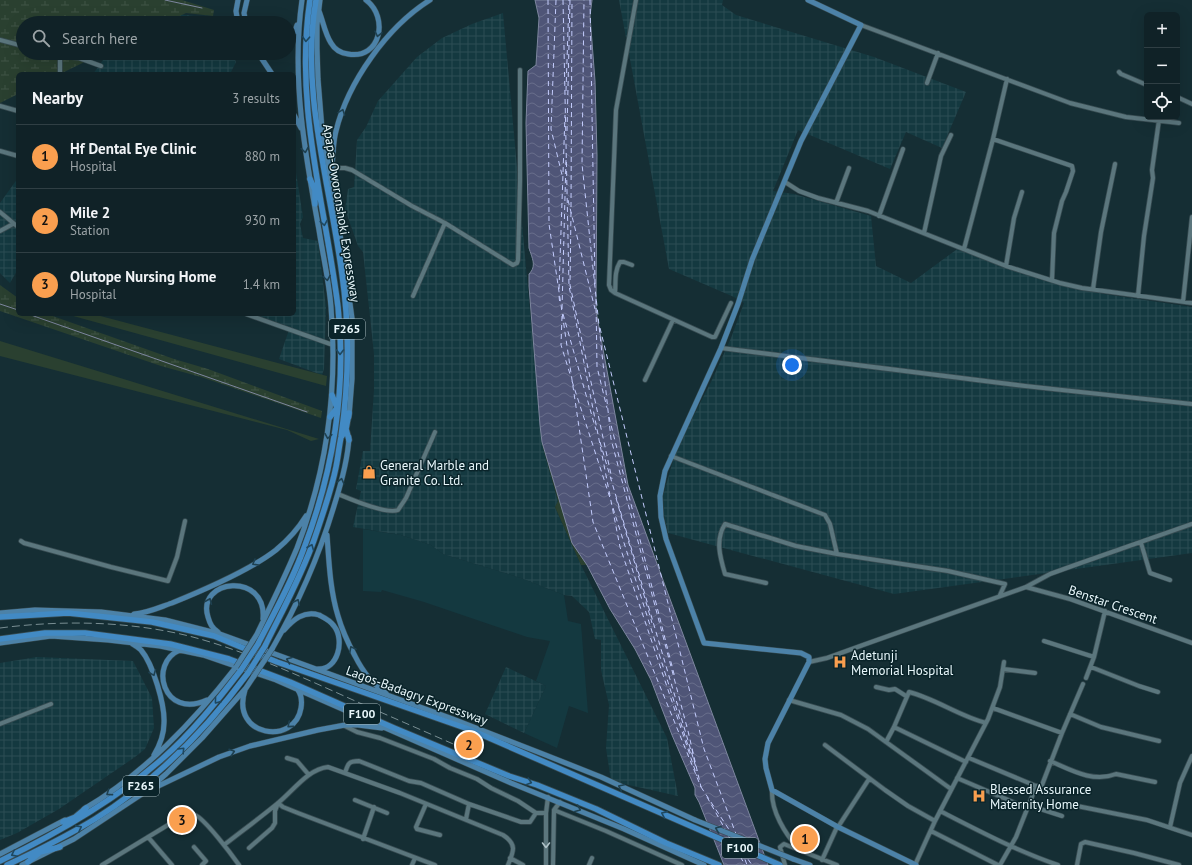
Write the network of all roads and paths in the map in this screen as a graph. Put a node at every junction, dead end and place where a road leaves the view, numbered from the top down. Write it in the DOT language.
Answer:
graph roads {
  1 [pos="238,0"];
  2 [pos="247,0"];
  3 [pos="302,0"];
  4 [pos="310,0"];
  5 [pos="316,0"];
  6 [pos="320,0"];
  7 [pos="366,0"];
  8 [pos="430,0"];
  9 [pos="636,0"];
  10 [pos="808,0"];
  11 [pos="318,8"];
  12 [pos="237,16"];
  13 [pos="245,16"];
  14 [pos="299,21"];
  15 [pos="861,24"];
  16 [pos="296,28"];
  17 [pos="0,40"];
  18 [pos="16,44"];
  19 [pos="938,53"];
  20 [pos="60,60"];
  21 [pos="84,60"];
  22 [pos="263,60"];
  23 [pos="101,66"];
  24 [pos="520,70"];
  25 [pos="60,72"];
  26 [pos="271,72"];
  27 [pos="1118,72"];
  28 [pos="1007,79"];
  29 [pos="927,83"];
  30 [pos="1145,84"];
  31 [pos="1180,99"];
  32 [pos="1192,104"];
  33 [pos="0,106"];
  34 [pos="16,110"];
  35 [pos="296,119"];
  36 [pos="1144,119"];
  37 [pos="1159,120"];
  38 [pos="1179,123"];
  39 [pos="302,131"];
  40 [pos="951,135"];
  41 [pos="993,139"];
  42 [pos="903,149"];
  43 [pos="0,151"];
  44 [pos="16,155"];
  45 [pos="1115,164"];
  46 [pos="332,168"];
  47 [pos="849,168"];
  48 [pos="316,177"];
  49 [pos="330,177"];
  50 [pos="310,180"];
  51 [pos="785,182"];
  52 [pos="315,191"];
  53 [pos="1022,192"];
  54 [pos="320,200"];
  55 [pos="836,203"];
  56 [pos="315,204"];
  57 [pos="0,212"];
  58 [pos="879,216"];
  59 [pos="1192,217"];
  60 [pos="446,223"];
  61 [pos="13,224"];
  62 [pos="16,226"];
  63 [pos="0,231"];
  64 [pos="924,234"];
  65 [pos="964,249"];
  66 [pos="632,265"];
  67 [pos="1006,266"];
  68 [pos="1052,280"];
  69 [pos="1093,289"];
  70 [pos="614,293"];
  71 [pos="413,296"];
  72 [pos="1138,296"];
  73 [pos="1182,302"];
  74 [pos="731,303"];
  75 [pos="1192,303"];
  76 [pos="252,316"];
  77 [pos="673,320"];
  78 [pos="333,345"];
  79 [pos="721,348"];
  80 [pos="645,380"];
  81 [pos="332,395"];
  82 [pos="1192,404"];
  83 [pos="346,412"];
  84 [pos="335,414"];
  85 [pos="346,429"];
  86 [pos="435,432"];
  87 [pos="340,439"];
  88 [pos="349,440"];
  89 [pos="671,456"];
  90 [pos="338,494"];
  91 [pos="311,506"];
  92 [pos="185,521"];
  93 [pos="1192,524"];
  94 [pos="326,531"];
  95 [pos="21,541"];
  96 [pos="1141,543"];
  97 [pos="837,554"];
  98 [pos="1170,580"];
  99 [pos="766,582"];
  100 [pos="1026,587"];
  101 [pos="1000,595"];
  102 [pos="1105,611"];
  103 [pos="0,613"];
  104 [pos="120,614"];
  105 [pos="0,617"];
  106 [pos="262,622"];
  107 [pos="220,634"];
  108 [pos="281,634"];
  109 [pos="0,639"];
  110 [pos="1044,641"];
  111 [pos="130,642"];
  112 [pos="1192,642"];
  113 [pos="0,643"];
  114 [pos="255,643"];
  115 [pos="180,650"];
  116 [pos="1094,657"];
  117 [pos="808,662"];
  118 [pos="1004,662"];
  119 [pos="1091,667"];
  120 [pos="312,668"];
  121 [pos="238,669"];
  122 [pos="1003,669"];
  123 [pos="251,674"];
  124 [pos="1035,674"];
  125 [pos="1086,678"];
  126 [pos="1083,684"];
  127 [pos="876,686"];
  128 [pos="246,688"];
  129 [pos="298,690"];
  130 [pos="1158,692"];
  131 [pos="906,696"];
  132 [pos="210,699"];
  133 [pos="395,699"];
  134 [pos="789,700"];
  135 [pos="51,704"];
  136 [pos="993,708"];
  137 [pos="1070,714"];
  138 [pos="986,723"];
  139 [pos="0,724"];
  140 [pos="345,725"];
  141 [pos="894,727"];
  142 [pos="388,728"];
  143 [pos="1062,733"];
  144 [pos="1159,741"];
  145 [pos="886,742"];
  146 [pos="825,745"];
  147 [pos="1192,756"];
  148 [pos="287,758"];
  149 [pos="969,758"];
  150 [pos="1050,761"];
  151 [pos="966,762"];
  152 [pos="149,763"];
  153 [pos="345,773"];
  154 [pos="309,775"];
  155 [pos="957,778"];
  156 [pos="869,779"];
  157 [pos="1155,782"];
  158 [pos="1036,786"];
  159 [pos="951,789"];
  160 [pos="772,790"];
  161 [pos="145,792"];
  162 [pos="548,797"];
  163 [pos="355,800"];
  164 [pos="560,802"];
  165 [pos="278,803"];
  166 [pos="426,804"];
  167 [pos="469,804"];
  168 [pos="1067,804"];
  169 [pos="1028,807"];
  170 [pos="374,808"];
  171 [pos="88,810"];
  172 [pos="554,810"];
  173 [pos="940,811"];
  174 [pos="387,813"];
  175 [pos="536,813"];
  176 [pos="546,814"];
  177 [pos="1062,816"];
  178 [pos="466,819"];
  179 [pos="935,821"];
  180 [pos="64,824"];
  181 [pos="838,827"];
  182 [pos="1170,827"];
  183 [pos="931,831"];
  184 [pos="440,835"];
  185 [pos="1192,835"];
  186 [pos="148,837"];
  187 [pos="364,839"];
  188 [pos="56,840"];
  189 [pos="224,845"];
  190 [pos="1011,846"];
  191 [pos="60,847"];
  192 [pos="194,847"];
  193 [pos="249,848"];
  194 [pos="800,850"];
  195 [pos="40,852"];
  196 [pos="0,854"];
  197 [pos="415,858"];
  198 [pos="510,858"];
  199 [pos="592,858"];
  200 [pos="27,859"];
  201 [pos="822,860"];
  202 [pos="0,861"];
  203 [pos="206,861"];
  204 [pos="706,863"];
  205 [pos="170,864"];
  206 [pos="7,865"];
  207 [pos="22,865"];
  208 [pos="102,865"];
  209 [pos="202,865"];
  210 [pos="210,865"];
  211 [pos="239,865"];
  212 [pos="412,865"];
  213 [pos="435,865"];
  214 [pos="508,865"];
  215 [pos="523,865"];
  216 [pos="546,865"];
  217 [pos="553,865"];
  218 [pos="589,865"];
  219 [pos="682,865"];
  220 [pos="719,865"];
  221 [pos="780,865"];
  222 [pos="785,865"];
  223 [pos="810,865"];
  224 [pos="837,865"];
  225 [pos="915,865"];
  226 [pos="999,865"];
  227 [pos="1058,865"];
  228 [pos="1077,865"];
  229 [pos="1179,865"];
  1 -- 12 [label="main road"];
  2 -- 13 [label="main road"];
  3 -- 14 [label="main road, Apapa-Oworonshoki Expressway"];
  4 -- 48 [label="highway, Apapa-Oworonshoki Expressway / F265, one-way"];
  5 -- 83 [label="highway, Apapa-Oworonshoki Expressway / F265"];
  6 -- 11 [label="main road, Apapa-Oworonshoki Expressway"];
  7 -- 11 [label="main road, one-way"];
  46 -- 8 [label="main road, one-way"];
  9 -- 70 [label="street"];
  10 -- 15 [label="main road"];
  11 -- 49 [label="main road, Apapa-Oworonshoki Expressway"];
  14 -- 16 [label="main road"];
  14 -- 39 [label="main road, Apapa-Oworonshoki Expressway"];
  15 -- 19 [label="street"];
  15 -- 51 [label="main road"];
  17 -- 18 [label="street"];
  19 -- 28 [label="street"];
  19 -- 29 [label="street"];
  20 -- 25 [label="street"];
  21 -- 23 [label="street"];
  22 -- 26 [label="main road"];
  24 -- 60 [label="street"];
  27 -- 30 [label="street"];
  28 -- 36 [label="street"];
  28 -- 41 [label="street"];
  31 -- 32 [label="street"];
  33 -- 34 [label="street"];
  35 -- 39 [label="main road"];
  37 -- 38 [label="street"];
  37 -- 72 [label="street"];
  39 -- 50 [label="main road, Apapa-Oworonshoki Expressway, one-way"];
  40 -- 64 [label="street"];
  41 -- 65 [label="street"];
  41 -- 68 [label="street"];
  42 -- 58 [label="street"];
  43 -- 44 [label="street"];
  45 -- 69 [label="street"];
  46 -- 49 [label="main road"];
  46 -- 60 [label="street"];
  47 -- 55 [label="street"];
  48 -- 52 [label="highway"];
  48 -- 54 [label="highway, Apapa-Oworonshoki Expressway / F265"];
  49 -- 83 [label="main road, Apapa-Oworonshoki Expressway"];
  50 -- 52 [label="highway"];
  50 -- 56 [label="main road, Apapa-Oworonshoki Expressway"];
  51 -- 55 [label="street"];
  51 -- 79 [label="main road"];
  52 -- 54 [label="highway"];
  52 -- 56 [label="highway"];
  53 -- 67 [label="street"];
  54 -- 84 [label="highway, Apapa-Oworonshoki Expressway / F265, one-way"];
  55 -- 58 [label="street"];
  56 -- 78 [label="main road, Apapa-Oworonshoki Expressway, one-way"];
  57 -- 61 [label="street"];
  58 -- 64 [label="street"];
  59 -- 73 [label="street"];
  60 -- 71 [label="street"];
  61 -- 62 [label="street"];
  61 -- 63 [label="street"];
  64 -- 65 [label="street"];
  65 -- 67 [label="street"];
  66 -- 70 [label="street"];
  67 -- 68 [label="street"];
  68 -- 69 [label="street"];
  69 -- 72 [label="street"];
  70 -- 77 [label="street"];
  72 -- 73 [label="street"];
  73 -- 75 [label="street"];
  74 -- 77 [label="street"];
  76 -- 78 [label="street"];
  77 -- 80 [label="street"];
  78 -- 81 [label="main road, Apapa-Oworonshoki Expressway"];
  79 -- 82 [label="street"];
  79 -- 89 [label="main road"];
  81 -- 84 [label="highway"];
  81 -- 84 [label="main road, Apapa-Oworonshoki Expressway"];
  83 -- 84 [label="highway"];
  83 -- 85 [label="highway"];
  83 -- 87 [label="highway, Apapa-Oworonshoki Expressway / F265"];
  83 -- 88 [label="main road, Apapa-Oworonshoki Expressway"];
  84 -- 91 [label="main road, Apapa-Oworonshoki Expressway, one-way"];
  84 -- 114 [label="highway, Apapa-Oworonshoki Expressway / F265"];
  85 -- 87 [label="highway"];
  85 -- 88 [label="highway"];
  86 -- 90 [label="street"];
  123 -- 87 [label="highway, Apapa-Oworonshoki Expressway / F265, one-way, bridge"];
  90 -- 88 [label="main road, Apapa-Oworonshoki Expressway, one-way"];
  89 -- 97 [label="street"];
  89 -- 117 [label="main road"];
  90 -- 94 [label="main road, Apapa-Oworonshoki Expressway"];
  91 -- 104 [label="main road, one-way"];
  91 -- 106 [label="main road, Apapa-Oworonshoki Expressway"];
  92 -- 95 [label="street"];
  93 -- 96 [label="street"];
  108 -- 94 [label="main road, Apapa-Oworonshoki Expressway, one-way"];
  133 -- 94 [label="main road, one-way"];
  96 -- 98 [label="street"];
  96 -- 100 [label="street"];
  97 -- 99 [label="street"];
  97 -- 101 [label="street"];
  100 -- 101 [label="street"];
  100 -- 102 [label="street, Benstar Crescent"];
  101 -- 117 [label="street"];
  102 -- 112 [label="street, Benstar Crescent"];
  102 -- 116 [label="street"];
  103 -- 104 [label="main road, Lagos-Badagry Expressway"];
  104 -- 107 [label="main road, Lagos-Badagry Expressway"];
  221 -- 105 [label="highway, Lagos-Badagry Expressway / F100, one-way"];
  107 -- 106 [label="main road, one-way"];
  106 -- 114 [label="main road, Apapa-Oworonshoki Expressway"];
  120 -- 107 [label="main road, Lagos-Badagry Expressway, one-way"];
  108 -- 120 [label="main road"];
  108 -- 123 [label="main road, Apapa-Oworonshoki Expressway, bridge"];
  109 -- 204 [label="highway, F100, one-way"];
  110 -- 116 [label="street"];
  111 -- 113 [label="main road"];
  111 -- 115 [label="main road"];
  111 -- 152 [label="main road, one-way"];
  114 -- 121 [label="highway, Apapa-Oworonshoki Expressway / F265, bridge"];
  115 -- 129 [label="main road"];
  115 -- 132 [label="main road"];
  116 -- 119 [label="street"];
  117 -- 134 [label="main road"];
  118 -- 122 [label="street"];
  119 -- 125 [label="street"];
  119 -- 130 [label="street"];
  120 -- 133 [label="main road, Lagos-Badagry Expressway"];
  121 -- 132 [label="main road, Apapa-Oworonshoki Expressway"];
  121 -- 171 [label="highway, Apapa-Oworonshoki Expressway / F265, one-way"];
  122 -- 124 [label="street"];
  122 -- 136 [label="street"];
  123 -- 128 [label="main road, Apapa-Oworonshoki Expressway"];
  188 -- 123 [label="highway, Apapa-Oworonshoki Expressway / F265, one-way"];
  126 -- 137 [label="street"];
  127 -- 131 [label="street"];
  129 -- 128 [label="main road, one-way"];
  128 -- 161 [label="main road, Apapa-Oworonshoki Expressway"];
  129 -- 142 [label="main road"];
  131 -- 138 [label="street"];
  131 -- 141 [label="street"];
  132 -- 152 [label="main road, Apapa-Oworonshoki Expressway"];
  223 -- 133 [label="main road, Lagos-Badagry Expressway, one-way, bridge"];
  134 -- 145 [label="street"];
  134 -- 160 [label="main road"];
  135 -- 139 [label="street"];
  136 -- 138 [label="street"];
  136 -- 143 [label="street"];
  137 -- 143 [label="street"];
  137 -- 144 [label="street"];
  138 -- 149 [label="street"];
  140 -- 142 [label="main road"];
  161 -- 140 [label="main road, one-way"];
  140 -- 175 [label="street"];
  141 -- 145 [label="street"];
  141 -- 151 [label="street"];
  142 -- 162 [label="main road"];
  143 -- 150 [label="street"];
  145 -- 159 [label="street"];
  146 -- 156 [label="street"];
  147 -- 182 [label="street"];
  148 -- 154 [label="street"];
  149 -- 151 [label="street"];
  149 -- 158 [label="street"];
  150 -- 157 [label="street"];
  150 -- 158 [label="street"];
  151 -- 155 [label="street"];
  152 -- 171 [label="main road, Apapa-Oworonshoki Expressway, one-way"];
  153 -- 154 [label="street"];
  153 -- 166 [label="street"];
  153 -- 167 [label="street"];
  154 -- 165 [label="street"];
  155 -- 159 [label="street"];
  155 -- 169 [label="street"];
  156 -- 179 [label="street"];
  156 -- 181 [label="street"];
  158 -- 169 [label="street"];
  159 -- 173 [label="street"];
  160 -- 181 [label="main road"];
  160 -- 194 [label="street"];
  161 -- 191 [label="main road, Apapa-Oworonshoki Expressway"];
  162 -- 164 [label="main road"];
  162 -- 176 [label="street"];
  163 -- 170 [label="street"];
  164 -- 172 [label="street"];
  164 -- 204 [label="main road, one-way"];
  165 -- 187 [label="street"];
  165 -- 189 [label="street"];
  165 -- 193 [label="street"];
  166 -- 178 [label="street"];
  166 -- 184 [label="street"];
  167 -- 175 [label="street"];
  167 -- 178 [label="street"];
  168 -- 182 [label="street"];
  169 -- 177 [label="street"];
  169 -- 190 [label="street"];
  170 -- 174 [label="street"];
  170 -- 187 [label="street"];
  171 -- 180 [label="highway"];
  171 -- 180 [label="highway, Apapa-Oworonshoki Expressway / F265"];
  172 -- 217 [label="street"];
  172 -- 219 [label="street"];
  173 -- 179 [label="street"];
  173 -- 190 [label="street"];
  175 -- 176 [label="street"];
  176 -- 216 [label="street, one-way"];
  178 -- 198 [label="street"];
  179 -- 183 [label="street"];
  180 -- 196 [label="main road, Apapa-Oworonshoki Expressway"];
  180 -- 202 [label="highway, Apapa-Oworonshoki Expressway / F265, one-way"];
  181 -- 201 [label="street"];
  181 -- 225 [label="main road"];
  182 -- 185 [label="street"];
  183 -- 225 [label="street"];
  183 -- 226 [label="street"];
  186 -- 189 [label="street"];
  186 -- 205 [label="street"];
  186 -- 208 [label="street"];
  187 -- 197 [label="street"];
  188 -- 195 [label="highway"];
  188 -- 200 [label="highway, Apapa-Oworonshoki Expressway / F265"];
  189 -- 211 [label="street"];
  190 -- 226 [label="street"];
  190 -- 227 [label="street"];
  191 -- 195 [label="highway"];
  191 -- 200 [label="main road, Apapa-Oworonshoki Expressway"];
  192 -- 203 [label="street"];
  194 -- 201 [label="street"];
  194 -- 222 [label="street"];
  195 -- 200 [label="highway"];
  197 -- 212 [label="street"];
  197 -- 213 [label="street"];
  198 -- 214 [label="street"];
  198 -- 215 [label="street"];
  199 -- 218 [label="street"];
  200 -- 206 [label="highway, Apapa-Oworonshoki Expressway / F265"];
  200 -- 207 [label="main road, Apapa-Oworonshoki Expressway"];
  201 -- 224 [label="street"];
  203 -- 209 [label="street"];
  203 -- 210 [label="street"];
  204 -- 220 [label="highway, F100"];
  228 -- 229 [label="street"];
}
